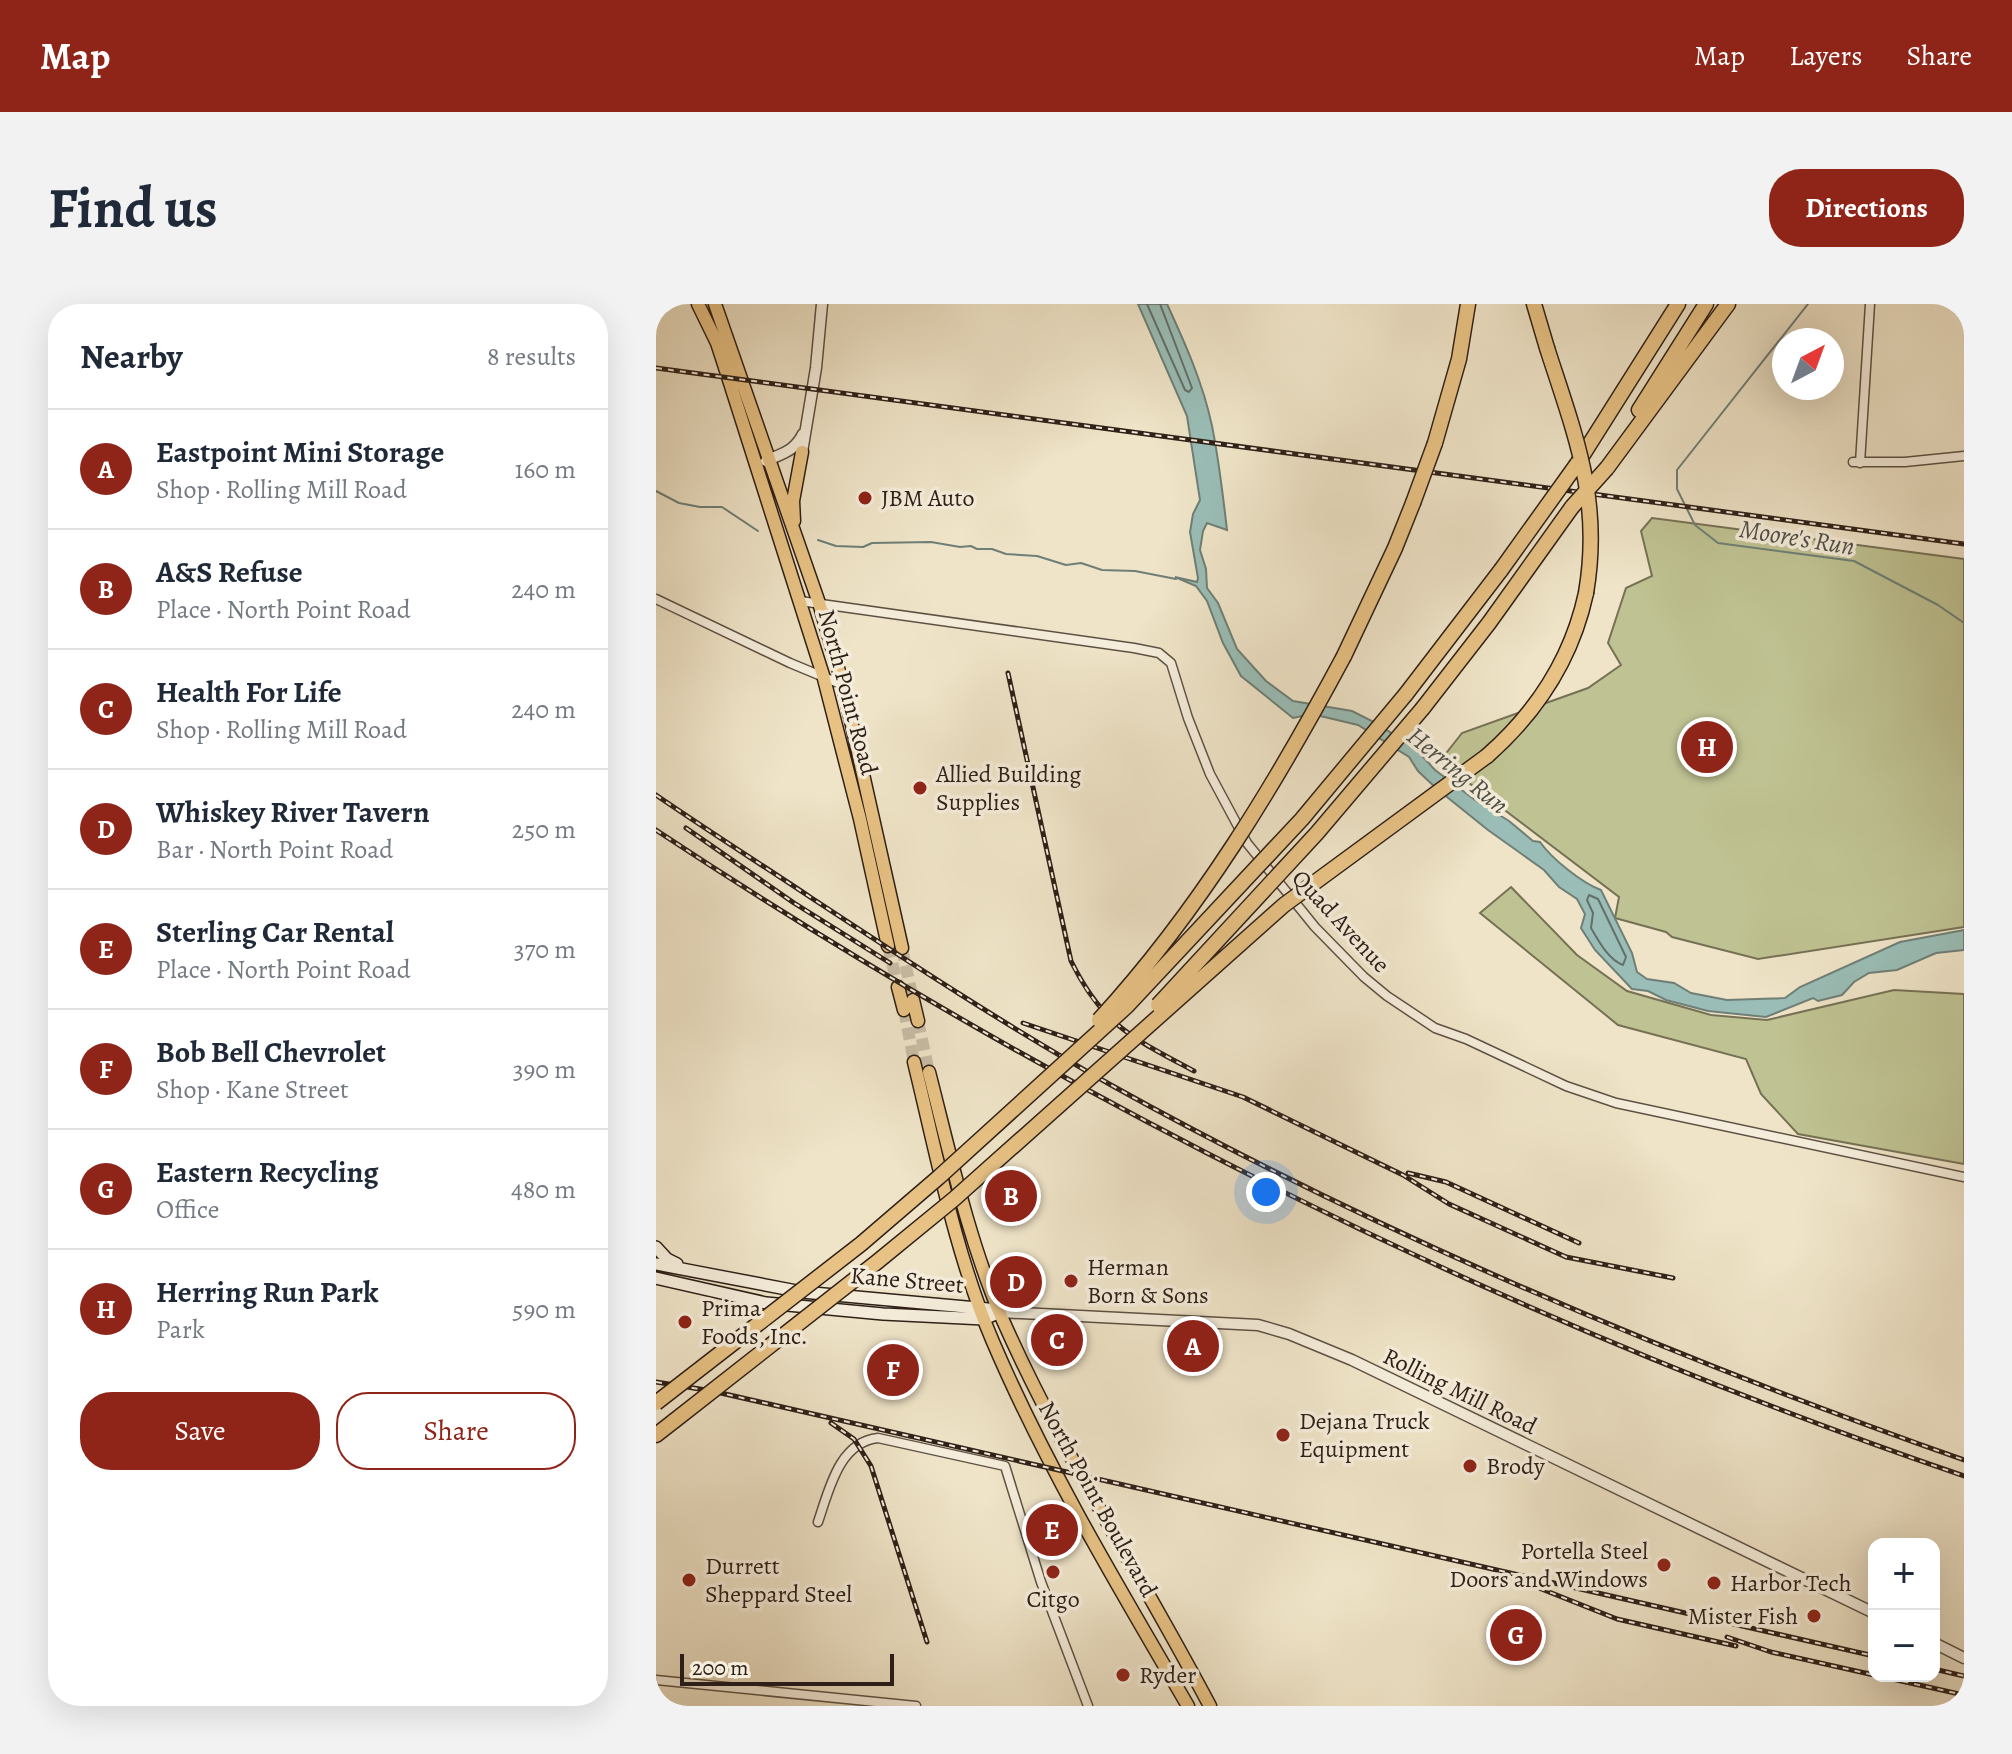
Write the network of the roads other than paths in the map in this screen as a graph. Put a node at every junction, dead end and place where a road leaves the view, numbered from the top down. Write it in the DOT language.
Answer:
graph roads {
  1 [pos="698,304"];
  2 [pos="715,304"];
  3 [pos="822,304"];
  4 [pos="1468,304"];
  5 [pos="1534,304"];
  6 [pos="1678,304"];
  7 [pos="1706,304"];
  8 [pos="1728,304"];
  9 [pos="1870,304"];
  10 [pos="805,429"];
  11 [pos="802,452"];
  12 [pos="1964,456"];
  13 [pos="769,459"];
  14 [pos="1604,467"];
  15 [pos="757,468"];
  16 [pos="797,540"];
  17 [pos="656,599"];
  18 [pos="800,601"];
  19 [pos="819,603"];
  20 [pos="823,675"];
  21 [pos="843,685"];
  22 [pos="863,773"];
  23 [pos="849,776"];
  24 [pos="871,839"];
  25 [pos="888,946"];
  26 [pos="902,948"];
  27 [pos="898,987"];
  28 [pos="913,1000"];
  29 [pos="904,1010"];
  30 [pos="918,1021"];
  31 [pos="914,1062"];
  32 [pos="929,1072"];
  33 [pos="1026,1100"];
  34 [pos="1002,1155"];
  35 [pos="1964,1177"];
  36 [pos="956,1205"];
  37 [pos="656,1247"];
  38 [pos="656,1264"];
  39 [pos="689,1271"];
  40 [pos="657,1277"];
  41 [pos="1000,1312"];
  42 [pos="982,1313"];
  43 [pos="656,1403"];
  44 [pos="656,1435"];
  45 [pos="818,1522"];
  46 [pos="1868,1610"];
  47 [pos="1940,1646"];
  48 [pos="1964,1658"];
  49 [pos="1164,1665"];
  50 [pos="661,1680"];
  51 [pos="883,1704"];
  52 [pos="916,1706"];
  53 [pos="1088,1706"];
  54 [pos="1180,1706"];
  55 [pos="1188,1706"];
  56 [pos="1210,1706"];
  1 -- 15 [label="main road, North Point Road"];
  2 -- 13 [label="main road, North Point Road"];
  3 -- 10 [label="street"];
  4 -- 33 [label="highway, bridge"];
  5 -- 34 [label="highway, bridge"];
  6 -- 33 [label="highway, bridge"];
  7 -- 14 [label="highway"];
  8 -- 14 [label="highway"];
  9 -- 12 [label="street"];
  10 -- 11 [label="street"];
  10 -- 13 [label="street"];
  11 -- 16 [label="main road"];
  13 -- 15 [label="street"];
  13 -- 16 [label="main road, North Point Road"];
  14 -- 34 [label="highway, bridge"];
  15 -- 18 [label="main road, North Point Road"];
  16 -- 19 [label="main road, North Point Road"];
  17 -- 20 [label="street"];
  18 -- 19 [label="street, Quad Avenue"];
  18 -- 20 [label="main road, North Point Road"];
  19 -- 21 [label="main road, North Point Road"];
  19 -- 35 [label="street, Quad Avenue"];
  20 -- 21 [label="street"];
  20 -- 23 [label="main road, North Point Road"];
  21 -- 22 [label="main road, North Point Road"];
  22 -- 23 [label="main road"];
  22 -- 24 [label="main road, North Point Road"];
  23 -- 24 [label="main road, North Point Road"];
  24 -- 25 [label="main road, North Point Road"];
  24 -- 26 [label="main road, North Point Road"];
  27 -- 29 [label="main road"];
  28 -- 30 [label="main road"];
  31 -- 36 [label="main road"];
  32 -- 36 [label="main road"];
  33 -- 43 [label="highway, bridge"];
  34 -- 44 [label="highway, bridge"];
  36 -- 41 [label="main road"];
  36 -- 42 [label="main road"];
  37 -- 39 [label="main road"];
  38 -- 39 [label="main road, Kane Street"];
  39 -- 42 [label="main road, Kane Street"];
  40 -- 42 [label="main road, Kane Street"];
  41 -- 42 [label="main road, Kane Street"];
  41 -- 46 [label="street, Rolling Mill Road"];
  41 -- 56 [label="main road, North Point Boulevard"];
  42 -- 49 [label="main road, North Point Boulevard"];
  45 -- 53 [label="street"];
  47 -- 48 [label="street"];
  49 -- 54 [label="main road"];
  49 -- 55 [label="main road, North Point Boulevard"];
  50 -- 51 [label="street"];
  51 -- 52 [label="street"];
}
